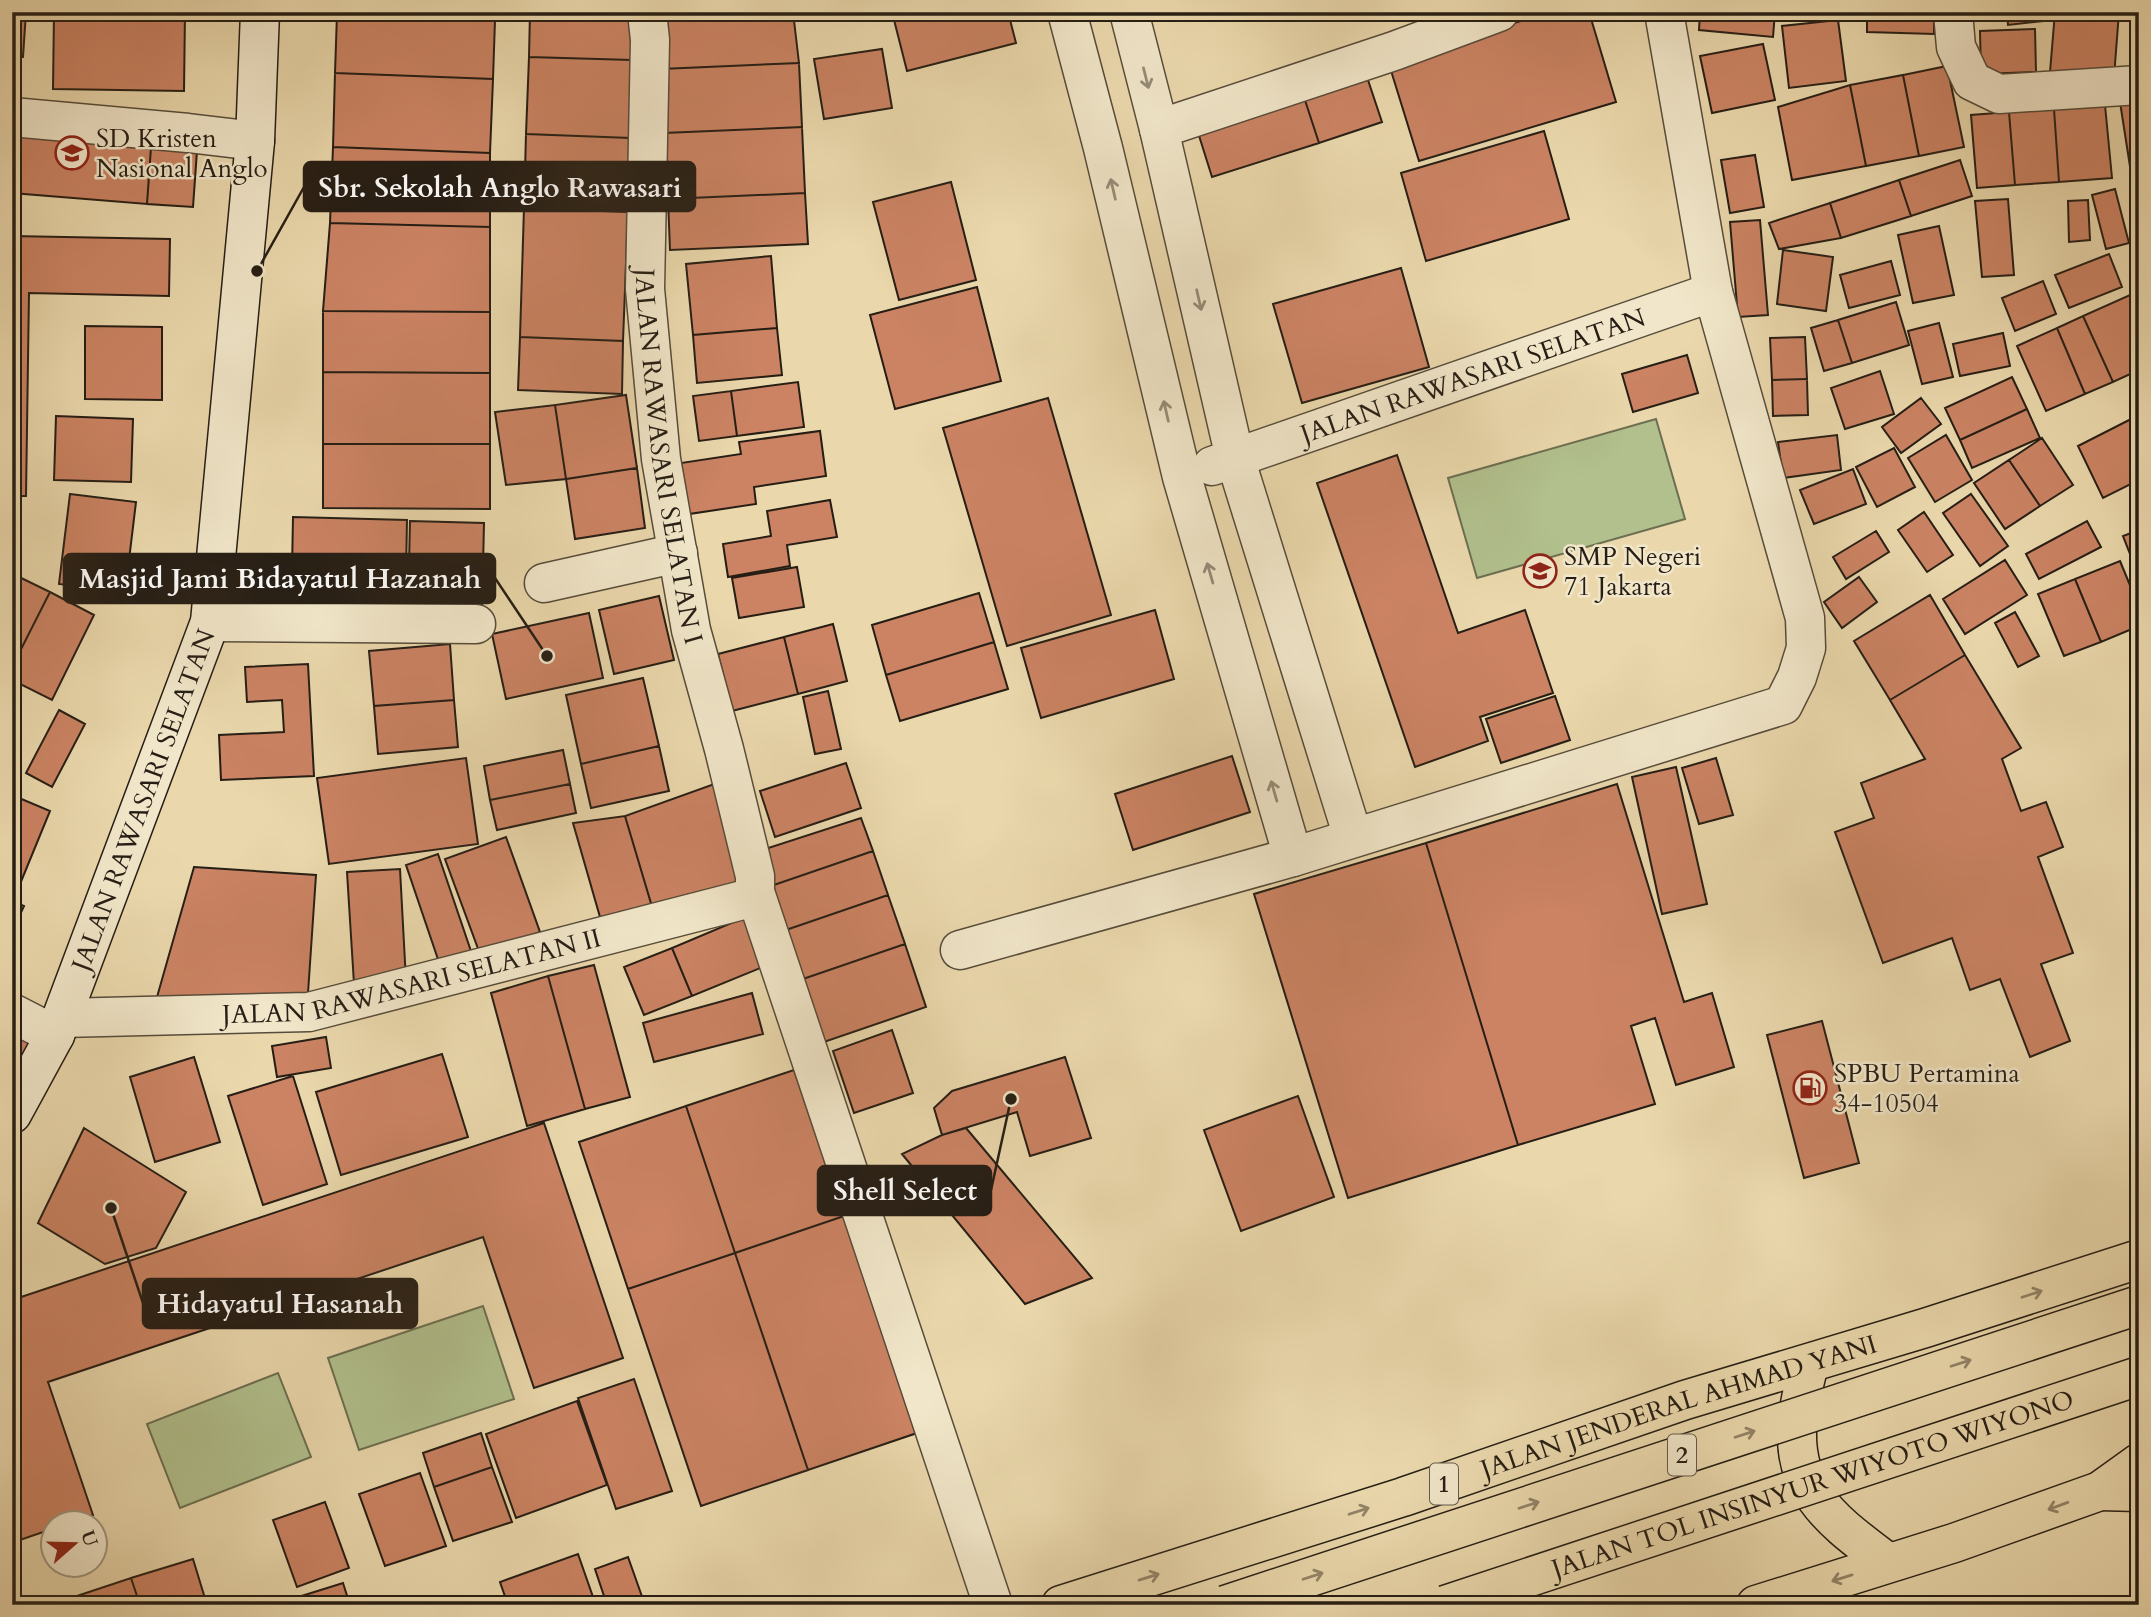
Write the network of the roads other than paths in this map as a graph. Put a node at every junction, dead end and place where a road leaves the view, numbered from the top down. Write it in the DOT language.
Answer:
graph roads {
  1 [pos="260,12"];
  2 [pos="647,12"];
  3 [pos="1067,12"];
  4 [pos="1129,12"];
  5 [pos="1499,12"];
  6 [pos="1664,12"];
  7 [pos="1953,12"];
  8 [pos="2139,85"];
  9 [pos="12,117"];
  10 [pos="1159,129"];
  11 [pos="255,141"];
  12 [pos="1713,292"];
  13 [pos="1235,457"];
  14 [pos="1182,477"];
  15 [pos="678,553"];
  16 [pos="544,583"];
  17 [pos="211,622"];
  18 [pos="476,624"];
  19 [pos="1353,837"];
  20 [pos="1293,857"];
  21 [pos="755,892"];
  22 [pos="960,950"];
  23 [pos="12,1013"];
  24 [pos="58,1026"];
  25 [pos="12,1114"];
  26 [pos="2139,1259"];
  27 [pos="2139,1305"];
  28 [pos="1809,1364"];
  29 [pos="2139,1376"];
  30 [pos="2139,1463"];
  31 [pos="2100,1491"];
  32 [pos="2139,1492"];
  33 [pos="1888,1563"];
  34 [pos="993,1605"];
  35 [pos="1061,1605"];
  36 [pos="1225,1605"];
  37 [pos="1445,1605"];
  38 [pos="1756,1605"];
  1 -- 11 [label="street, JALAN RAWASARI SELATAN"];
  2 -- 15 [label="street, JALAN RAWASARI SELATAN I"];
  14 -- 3 [label="street, one-way"];
  4 -- 10 [label="street, one-way"];
  5 -- 10 [label="street"];
  6 -- 12 [label="street"];
  7 -- 8 [label="street"];
  9 -- 11 [label="street"];
  10 -- 13 [label="street, one-way"];
  11 -- 17 [label="street, JALAN RAWASARI SELATAN"];
  12 -- 13 [label="street, JALAN RAWASARI SELATAN"];
  12 -- 19 [label="street"];
  13 -- 14 [label="street, JALAN RAWASARI SELATAN"];
  13 -- 19 [label="street"];
  20 -- 14 [label="street, one-way"];
  15 -- 16 [label="street"];
  15 -- 21 [label="street, JALAN RAWASARI SELATAN I"];
  17 -- 18 [label="street"];
  17 -- 24 [label="street, JALAN RAWASARI SELATAN"];
  19 -- 20 [label="street"];
  20 -- 22 [label="street"];
  21 -- 24 [label="street, JALAN RAWASARI SELATAN II"];
  21 -- 34 [label="street, JALAN RAWASARI SELATAN I"];
  23 -- 24 [label="street"];
  24 -- 25 [label="street, JALAN RAWASARI SELATAN"];
  28 -- 26 [label="highway, JALAN JENDERAL AHMAD YANI / 1, one-way"];
  36 -- 27 [label="highway, 2, one-way, bridge"];
  28 -- 33 [label="highway"];
  35 -- 28 [label="highway, JALAN JENDERAL AHMAD YANI / 1, one-way"];
  29 -- 37 [label="highway, JALAN TOL INSINYUR WIYOTO WIYONO, bridge"];
  30 -- 31 [label="highway"];
  31 -- 32 [label="highway"];
  31 -- 33 [label="highway, one-way"];
  33 -- 38 [label="highway, one-way"];
}
